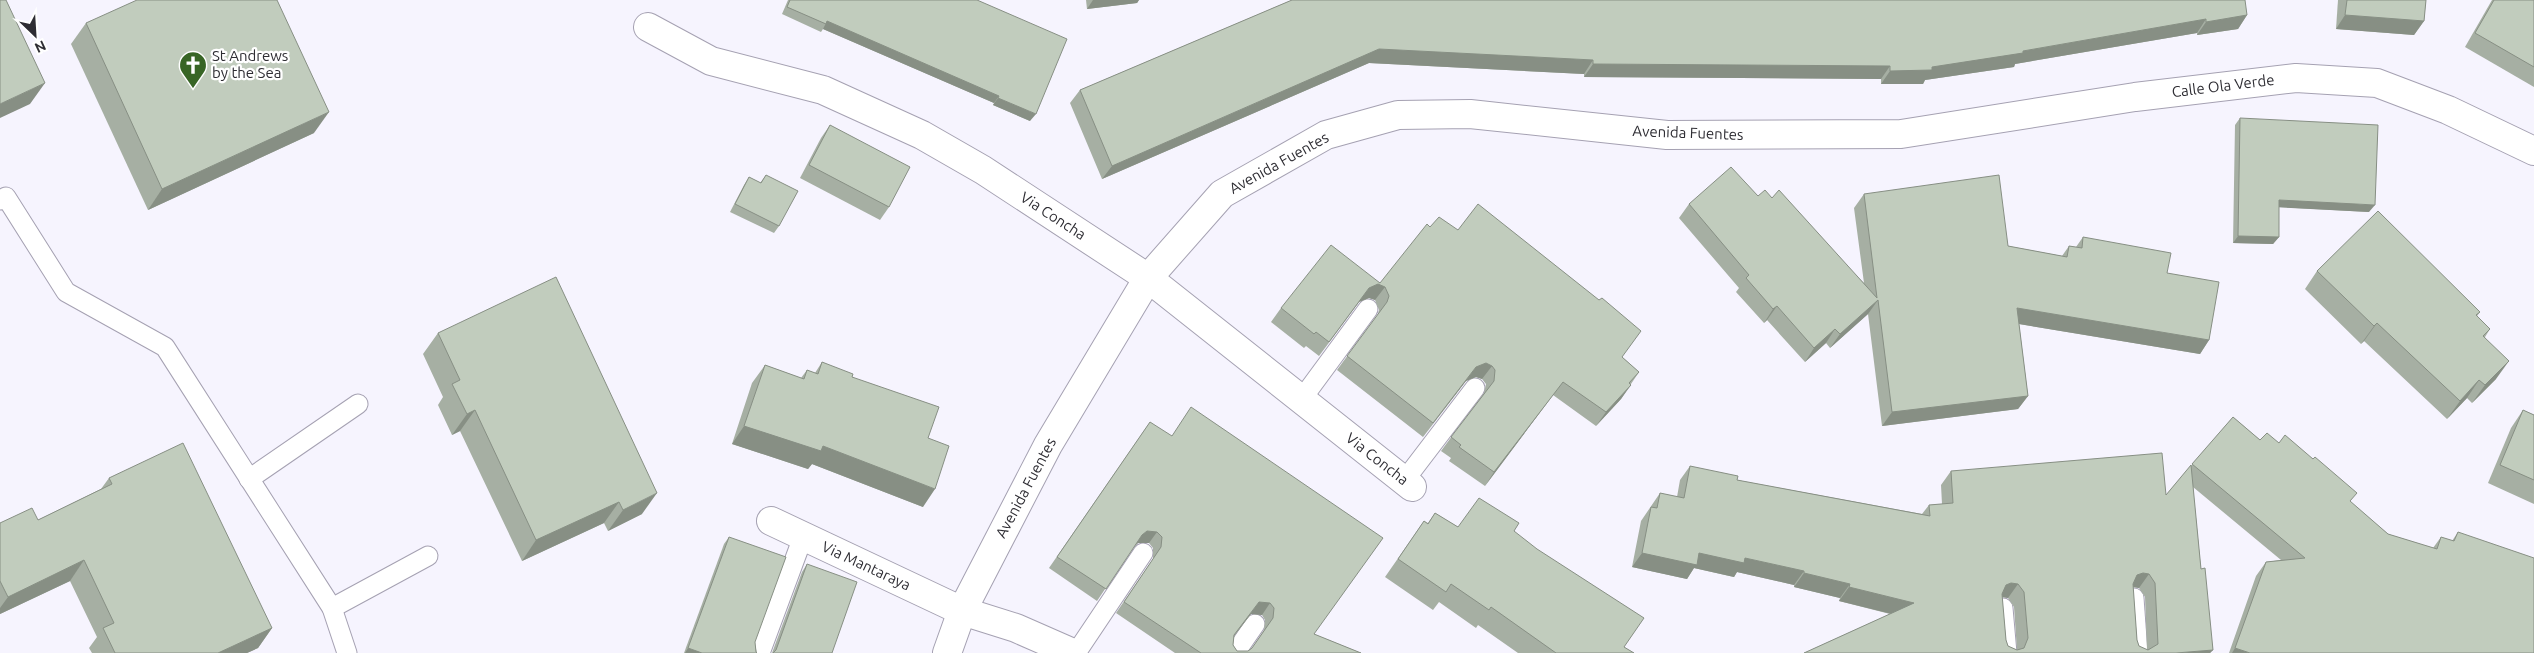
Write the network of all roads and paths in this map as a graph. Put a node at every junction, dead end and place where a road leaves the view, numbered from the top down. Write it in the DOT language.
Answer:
graph roads {
  1 [pos="648,27"];
  2 [pos="1901,134"];
  3 [pos="2534,151"];
  4 [pos="0,200"];
  5 [pos="1148,278"];
  6 [pos="1368,309"];
  7 [pos="1475,388"];
  8 [pos="1301,400"];
  9 [pos="358,404"];
  10 [pos="250,479"];
  11 [pos="1408,484"];
  12 [pos="771,521"];
  13 [pos="803,536"];
  14 [pos="1143,553"];
  15 [pos="428,556"];
  16 [pos="2134,598"];
  17 [pos="332,608"];
  18 [pos="2003,608"];
  19 [pos="962,611"];
  20 [pos="1256,624"];
  21 [pos="347,653"];
  22 [pos="760,653"];
  23 [pos="947,653"];
  24 [pos="1075,653"];
  25 [pos="1235,653"];
  26 [pos="2007,653"];
  27 [pos="2138,653"];
  1 -- 5 [label="street, Via Concha"];
  2 -- 3 [label="street, Calle Ola Verde"];
  2 -- 5 [label="street, Avenida Fuentes"];
  4 -- 10 [label="lane"];
  5 -- 8 [label="street, Via Concha"];
  5 -- 19 [label="street, Avenida Fuentes"];
  6 -- 8 [label="lane"];
  7 -- 11 [label="lane"];
  8 -- 11 [label="street, Via Concha"];
  9 -- 10 [label="lane"];
  10 -- 17 [label="lane"];
  12 -- 13 [label="street, Via Mantaraya"];
  13 -- 19 [label="street, Via Mantaraya"];
  13 -- 22 [label="lane"];
  14 -- 24 [label="lane"];
  15 -- 17 [label="lane"];
  16 -- 27 [label="lane"];
  17 -- 21 [label="lane"];
  18 -- 26 [label="lane"];
  19 -- 23 [label="street, Avenida Fuentes"];
  19 -- 24 [label="street, Via Mantaraya"];
  20 -- 25 [label="lane"];
}
